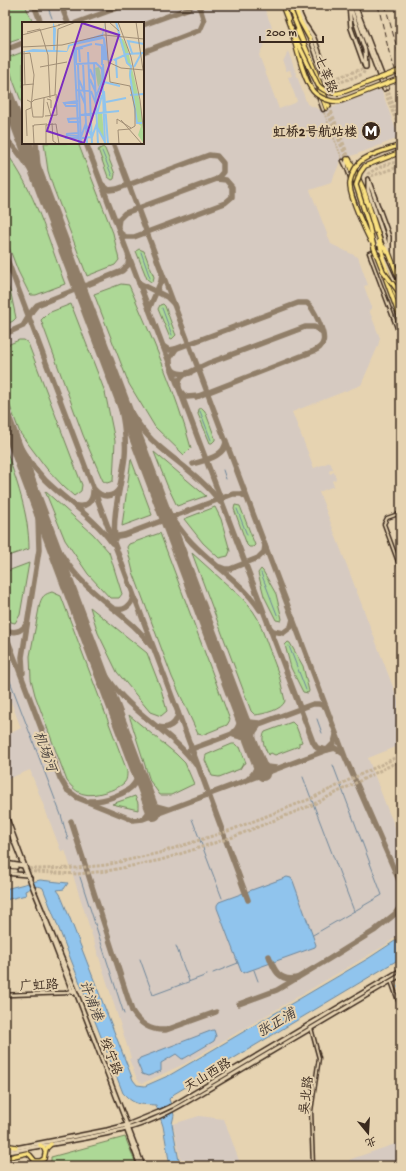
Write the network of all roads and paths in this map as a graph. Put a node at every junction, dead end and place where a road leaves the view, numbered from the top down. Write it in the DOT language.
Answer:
graph roads {
  1 [pos="283,5"];
  2 [pos="293,5"];
  3 [pos="352,5"];
  4 [pos="291,11"];
  5 [pos="301,20"];
  6 [pos="291,29"];
  7 [pos="363,33"];
  8 [pos="310,39"];
  9 [pos="370,42"];
  10 [pos="305,43"];
  11 [pos="401,70"];
  12 [pos="401,78"];
  13 [pos="326,108"];
  14 [pos="401,145"];
  15 [pos="401,152"];
  16 [pos="346,160"];
  17 [pos="350,177"];
  18 [pos="356,193"];
  19 [pos="370,217"];
  20 [pos="368,226"];
  21 [pos="374,250"];
  22 [pos="381,251"];
  23 [pos="389,252"];
  24 [pos="382,256"];
  25 [pos="383,271"];
  26 [pos="398,277"];
  27 [pos="396,282"];
  28 [pos="401,284"];
  29 [pos="401,291"];
  30 [pos="401,295"];
  31 [pos="401,299"];
  32 [pos="401,309"];
  33 [pos="401,320"];
  34 [pos="401,339"];
  35 [pos="401,513"];
  36 [pos="401,570"];
  37 [pos="5,813"];
  38 [pos="5,819"];
  39 [pos="5,865"];
  40 [pos="24,866"];
  41 [pos="5,871"];
  42 [pos="29,877"];
  43 [pos="401,970"];
  44 [pos="401,975"];
  45 [pos="391,981"];
  46 [pos="73,991"];
  47 [pos="5,995"];
  48 [pos="401,1010"];
  49 [pos="311,1028"];
  50 [pos="274,1048"];
  51 [pos="173,1108"];
  52 [pos="127,1127"];
  53 [pos="5,1142"];
  54 [pos="50,1144"];
  55 [pos="40,1145"];
  56 [pos="16,1147"];
  57 [pos="5,1151"];
  58 [pos="45,1151"];
  59 [pos="5,1158"];
  60 [pos="142,1166"];
  61 [pos="314,1166"];
  1 -- 6 [label="main road"];
  1 -- 13 [label="street"];
  2 -- 4 [label="main road, 七莘路"];
  2 -- 5 [label="main road"];
  2 -- 5 [label="main road"];
  3 -- 3 [label="main road"];
  3 -- 7 [label="main road"];
  3 -- 9 [label="main road"];
  4 -- 10 [label="main road, 七莘路"];
  4 -- 13 [label="main road"];
  5 -- 8 [label="main road"];
  5 -- 8 [label="main road"];
  5 -- 10 [label="main road"];
  6 -- 11 [label="main road, bridge"];
  6 -- 12 [label="main road, bridge"];
  7 -- 9 [label="main road"];
  7 -- 9 [label="main road"];
  10 -- 13 [label="main road, 七莘路"];
  14 -- 21 [label="main road, bridge"];
  15 -- 21 [label="main road, bridge"];
  16 -- 17 [label="street"];
  16 -- 19 [label="main road"];
  16 -- 20 [label="street"];
  16 -- 23 [label="main road"];
  16 -- 24 [label="main road"];
  18 -- 20 [label="street"];
  20 -- 21 [label="street"];
  20 -- 22 [label="street"];
  21 -- 22 [label="street"];
  21 -- 25 [label="main road, bridge"];
  21 -- 34 [label="street"];
  22 -- 24 [label="street"];
  23 -- 23 [label="main road"];
  23 -- 26 [label="main road"];
  24 -- 27 [label="street"];
  24 -- 32 [label="main road"];
  25 -- 30 [label="main road, bridge"];
  25 -- 33 [label="main road, bridge"];
  26 -- 28 [label="main road"];
  26 -- 29 [label="main road"];
  27 -- 29 [label="main road"];
  27 -- 31 [label="main road"];
  35 -- 36 [label="street"];
  37 -- 40 [label="main road, 绥宁路"];
  38 -- 40 [label="main road, 绥宁路"];
  39 -- 40 [label="main road"];
  39 -- 41 [label="main road"];
  40 -- 42 [label="main road, 绥宁路"];
  41 -- 42 [label="main road"];
  42 -- 46 [label="main road, 绥宁路"];
  43 -- 50 [label="main road, 天山西路"];
  44 -- 45 [label="main road, 天山西路"];
  45 -- 48 [label="street"];
  45 -- 49 [label="main road, 天山西路"];
  46 -- 47 [label="street, 广虹路"];
  46 -- 52 [label="main road, 绥宁路"];
  49 -- 50 [label="main road, 天山西路"];
  49 -- 61 [label="street, 吴北路"];
  50 -- 51 [label="main road, 天山西路"];
  51 -- 52 [label="main road, 天山西路, bridge"];
  51 -- 52 [label="main road, 天山西路"];
  52 -- 54 [label="main road, 天山西路"];
  52 -- 56 [label="main road, 天山西路"];
  52 -- 60 [label="main road, 绥宁路"];
  53 -- 56 [label="main road"];
  54 -- 55 [label="main road, 天山西路"];
  54 -- 58 [label="main road"];
  55 -- 57 [label="main road, 天山西路"];
  55 -- 58 [label="main road"];
  56 -- 57 [label="main road, 天山西路"];
  58 -- 59 [label="main road"];
}
